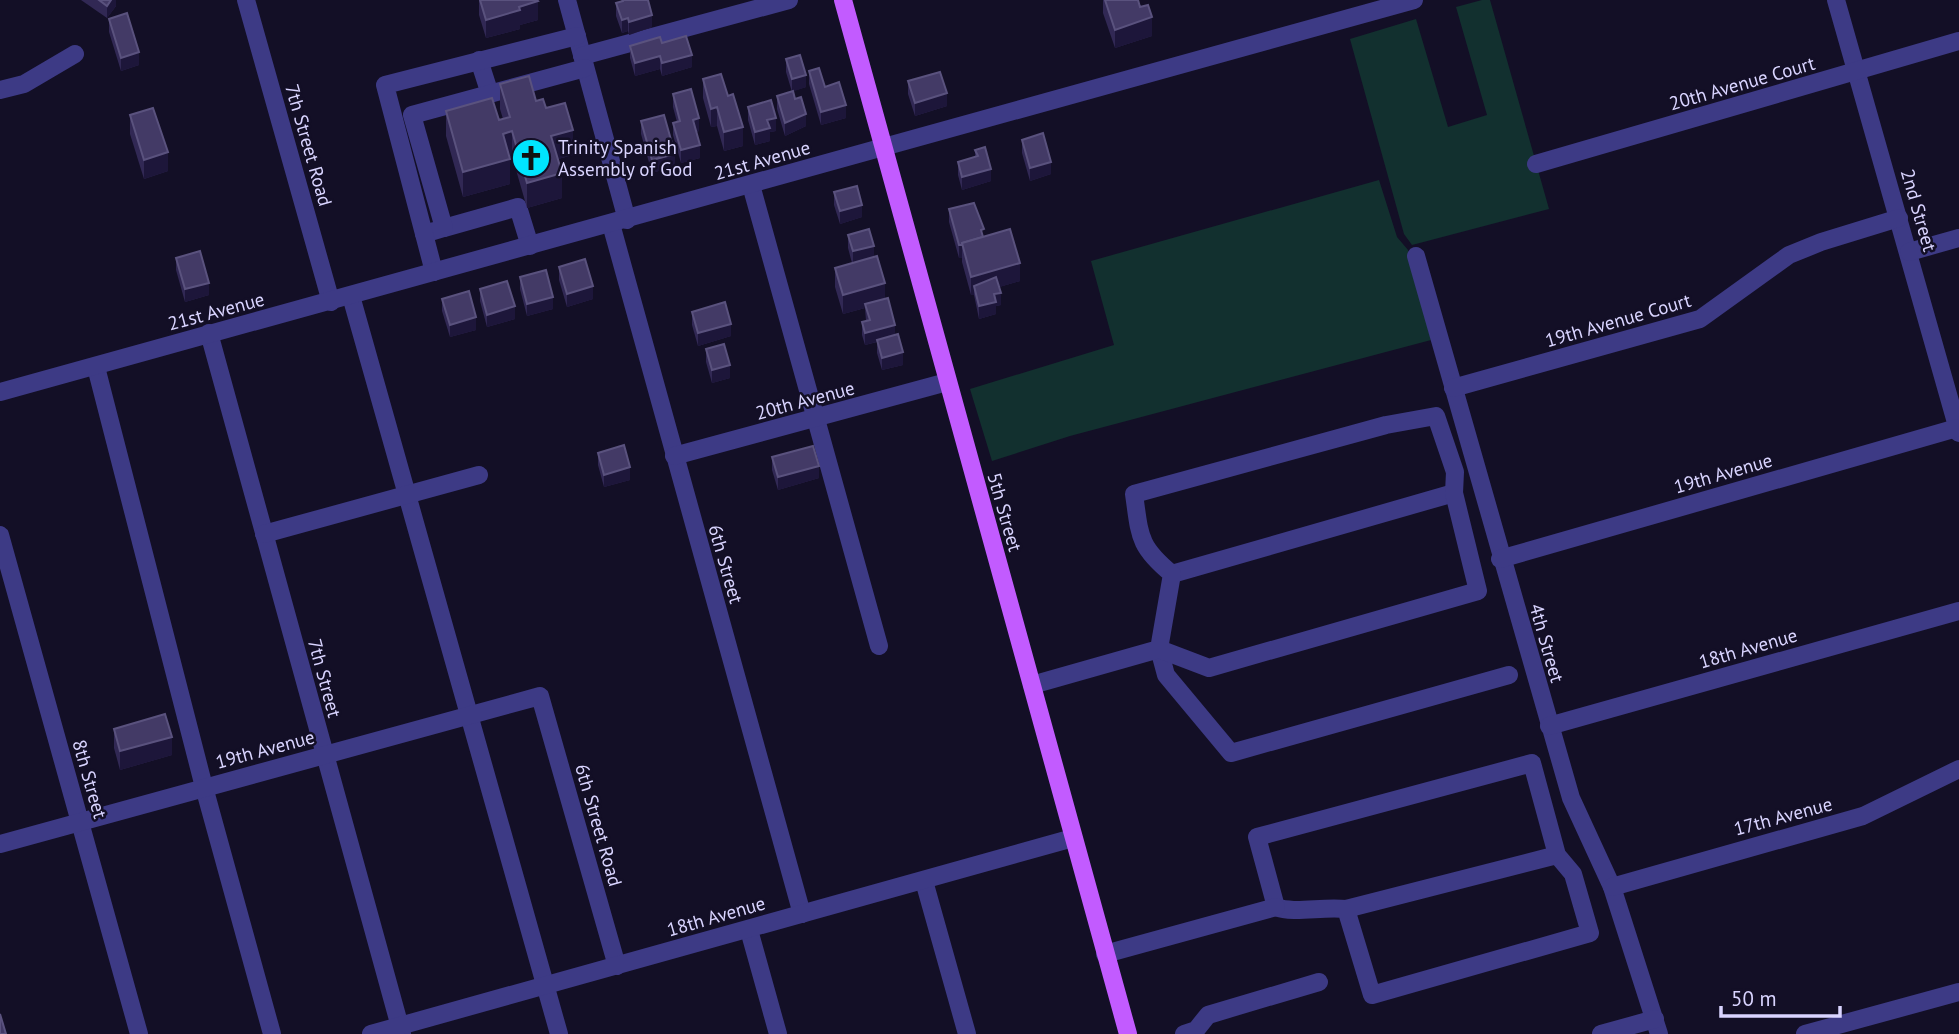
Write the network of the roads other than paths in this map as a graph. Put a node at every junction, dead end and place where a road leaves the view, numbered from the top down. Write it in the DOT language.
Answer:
graph roads {
  1 [pos="246,0"];
  2 [pos="567,0"];
  3 [pos="789,0"];
  4 [pos="843,0"];
  5 [pos="1414,0"];
  6 [pos="1836,0"];
  7 [pos="577,36"];
  8 [pos="1959,41"];
  9 [pos="75,54"];
  10 [pos="479,60"];
  11 [pos="584,62"];
  12 [pos="1857,72"];
  13 [pos="385,85"];
  14 [pos="0,90"];
  15 [pos="490,94"];
  16 [pos="412,114"];
  17 [pos="883,148"];
  18 [pos="1536,164"];
  19 [pos="751,185"];
  20 [pos="1899,218"];
  21 [pos="619,222"];
  22 [pos="444,228"];
  23 [pos="424,234"];
  24 [pos="1959,239"];
  25 [pos="530,246"];
  26 [pos="1909,252"];
  27 [pos="1416,256"];
  28 [pos="434,272"];
  29 [pos="351,296"];
  30 [pos="331,302"];
  31 [pos="209,333"];
  32 [pos="96,367"];
  33 [pos="947,382"];
  34 [pos="1453,388"];
  35 [pos="0,392"];
  36 [pos="815,419"];
  37 [pos="1958,430"];
  38 [pos="674,456"];
  39 [pos="480,475"];
  40 [pos="1454,493"];
  41 [pos="405,495"];
  42 [pos="264,534"];
  43 [pos="0,535"];
  44 [pos="3,555"];
  45 [pos="1500,559"];
  46 [pos="1172,574"];
  47 [pos="1959,611"];
  48 [pos="879,646"];
  49 [pos="1158,649"];
  50 [pos="1509,675"];
  51 [pos="1032,685"];
  52 [pos="540,696"];
  53 [pos="467,716"];
  54 [pos="1549,726"];
  55 [pos="324,755"];
  56 [pos="1959,769"];
  57 [pos="204,788"];
  58 [pos="80,821"];
  59 [pos="1073,838"];
  60 [pos="0,844"];
  61 [pos="1557,855"];
  62 [pos="924,881"];
  63 [pos="1612,887"];
  64 [pos="1276,907"];
  65 [pos="1346,909"];
  66 [pos="802,914"];
  67 [pos="749,930"];
  68 [pos="1105,954"];
  69 [pos="617,966"];
  70 [pos="1319,982"];
  71 [pos="546,985"];
  72 [pos="1959,992"];
  73 [pos="1657,1026"];
  74 [pos="401,1030"];
  75 [pos="139,1034"];
  76 [pos="272,1034"];
  77 [pos="371,1034"];
  78 [pos="559,1034"];
  79 [pos="778,1034"];
  80 [pos="967,1034"];
  81 [pos="1128,1034"];
  82 [pos="1184,1034"];
  83 [pos="1601,1034"];
  84 [pos="1805,1034"];
  1 -- 30 [label="street, 7th Street Road"];
  2 -- 7 [label="street, 6th Street"];
  3 -- 11 [label="street"];
  4 -- 17 [label="main road, 5th Street"];
  5 -- 17 [label="street, 21st Avenue"];
  6 -- 12 [label="street, 2nd Street"];
  7 -- 10 [label="street"];
  7 -- 11 [label="street, 6th Street"];
  8 -- 12 [label="street, 20th Avenue Court"];
  9 -- 14 [label="street"];
  10 -- 13 [label="street"];
  10 -- 15 [label="street"];
  11 -- 15 [label="street"];
  11 -- 21 [label="street, 6th Street"];
  12 -- 18 [label="street, 20th Avenue Court"];
  12 -- 20 [label="street, 2nd Street"];
  13 -- 16 [label="street"];
  13 -- 23 [label="street"];
  15 -- 16 [label="street"];
  16 -- 22 [label="street"];
  17 -- 19 [label="street, 21st Avenue"];
  17 -- 33 [label="main road, 5th Street"];
  19 -- 21 [label="street, 21st Avenue"];
  19 -- 36 [label="street"];
  20 -- 26 [label="street, 2nd Street"];
  20 -- 34 [label="street, 19th Avenue Court"];
  21 -- 25 [label="street, 21st Avenue"];
  21 -- 38 [label="street, 6th Street"];
  22 -- 23 [label="street"];
  22 -- 25 [label="street"];
  23 -- 28 [label="street"];
  24 -- 26 [label="street"];
  25 -- 28 [label="street, 21st Avenue"];
  26 -- 37 [label="street, 2nd Street"];
  27 -- 34 [label="street, 4th Street"];
  28 -- 29 [label="street, 21st Avenue"];
  29 -- 30 [label="street, 21st Avenue"];
  29 -- 41 [label="street"];
  30 -- 31 [label="street, 21st Avenue"];
  31 -- 32 [label="street, 21st Avenue"];
  31 -- 42 [label="street, 7th Street"];
  32 -- 35 [label="street, 21st Avenue"];
  32 -- 57 [label="street"];
  33 -- 36 [label="street, 20th Avenue"];
  33 -- 51 [label="main road, 5th Street"];
  34 -- 45 [label="street, 4th Street"];
  36 -- 38 [label="street, 20th Avenue"];
  36 -- 48 [label="street"];
  37 -- 45 [label="street, 19th Avenue"];
  38 -- 66 [label="street, 6th Street"];
  39 -- 41 [label="street"];
  40 -- 46 [label="street"];
  40 -- 46 [label="street"];
  40 -- 49 [label="street"];
  41 -- 42 [label="street"];
  41 -- 53 [label="street"];
  42 -- 55 [label="street, 7th Street"];
  43 -- 44 [label="street, 8th Street"];
  44 -- 58 [label="street, 8th Street"];
  45 -- 54 [label="street, 4th Street"];
  46 -- 49 [label="street"];
  47 -- 54 [label="street, 18th Avenue"];
  49 -- 50 [label="street"];
  49 -- 51 [label="street"];
  51 -- 59 [label="main road, 5th Street"];
  52 -- 53 [label="street, 19th Avenue"];
  52 -- 69 [label="street, 6th Street Road"];
  53 -- 55 [label="street, 19th Avenue"];
  53 -- 71 [label="street"];
  54 -- 63 [label="street, 4th Street"];
  55 -- 57 [label="street, 19th Avenue"];
  55 -- 74 [label="street, 7th Street"];
  56 -- 63 [label="street, 17th Avenue"];
  57 -- 58 [label="street, 19th Avenue"];
  57 -- 76 [label="street"];
  58 -- 60 [label="street, 19th Avenue"];
  58 -- 75 [label="street, 8th Street"];
  59 -- 62 [label="street, 18th Avenue"];
  59 -- 68 [label="main road, 5th Street"];
  61 -- 64 [label="street"];
  61 -- 65 [label="street"];
  61 -- 65 [label="street"];
  62 -- 66 [label="street, 18th Avenue"];
  62 -- 80 [label="street"];
  63 -- 73 [label="street, 4th Street"];
  64 -- 65 [label="street"];
  64 -- 68 [label="street"];
  66 -- 67 [label="street, 18th Avenue"];
  67 -- 69 [label="street, 18th Avenue"];
  67 -- 79 [label="street"];
  68 -- 81 [label="main road, 5th Street"];
  69 -- 71 [label="street, 18th Avenue"];
  70 -- 82 [label="street"];
  71 -- 74 [label="street, 18th Avenue"];
  71 -- 78 [label="street"];
  72 -- 84 [label="street"];
  73 -- 83 [label="street"];
  74 -- 77 [label="street, 18th Avenue"];
}
